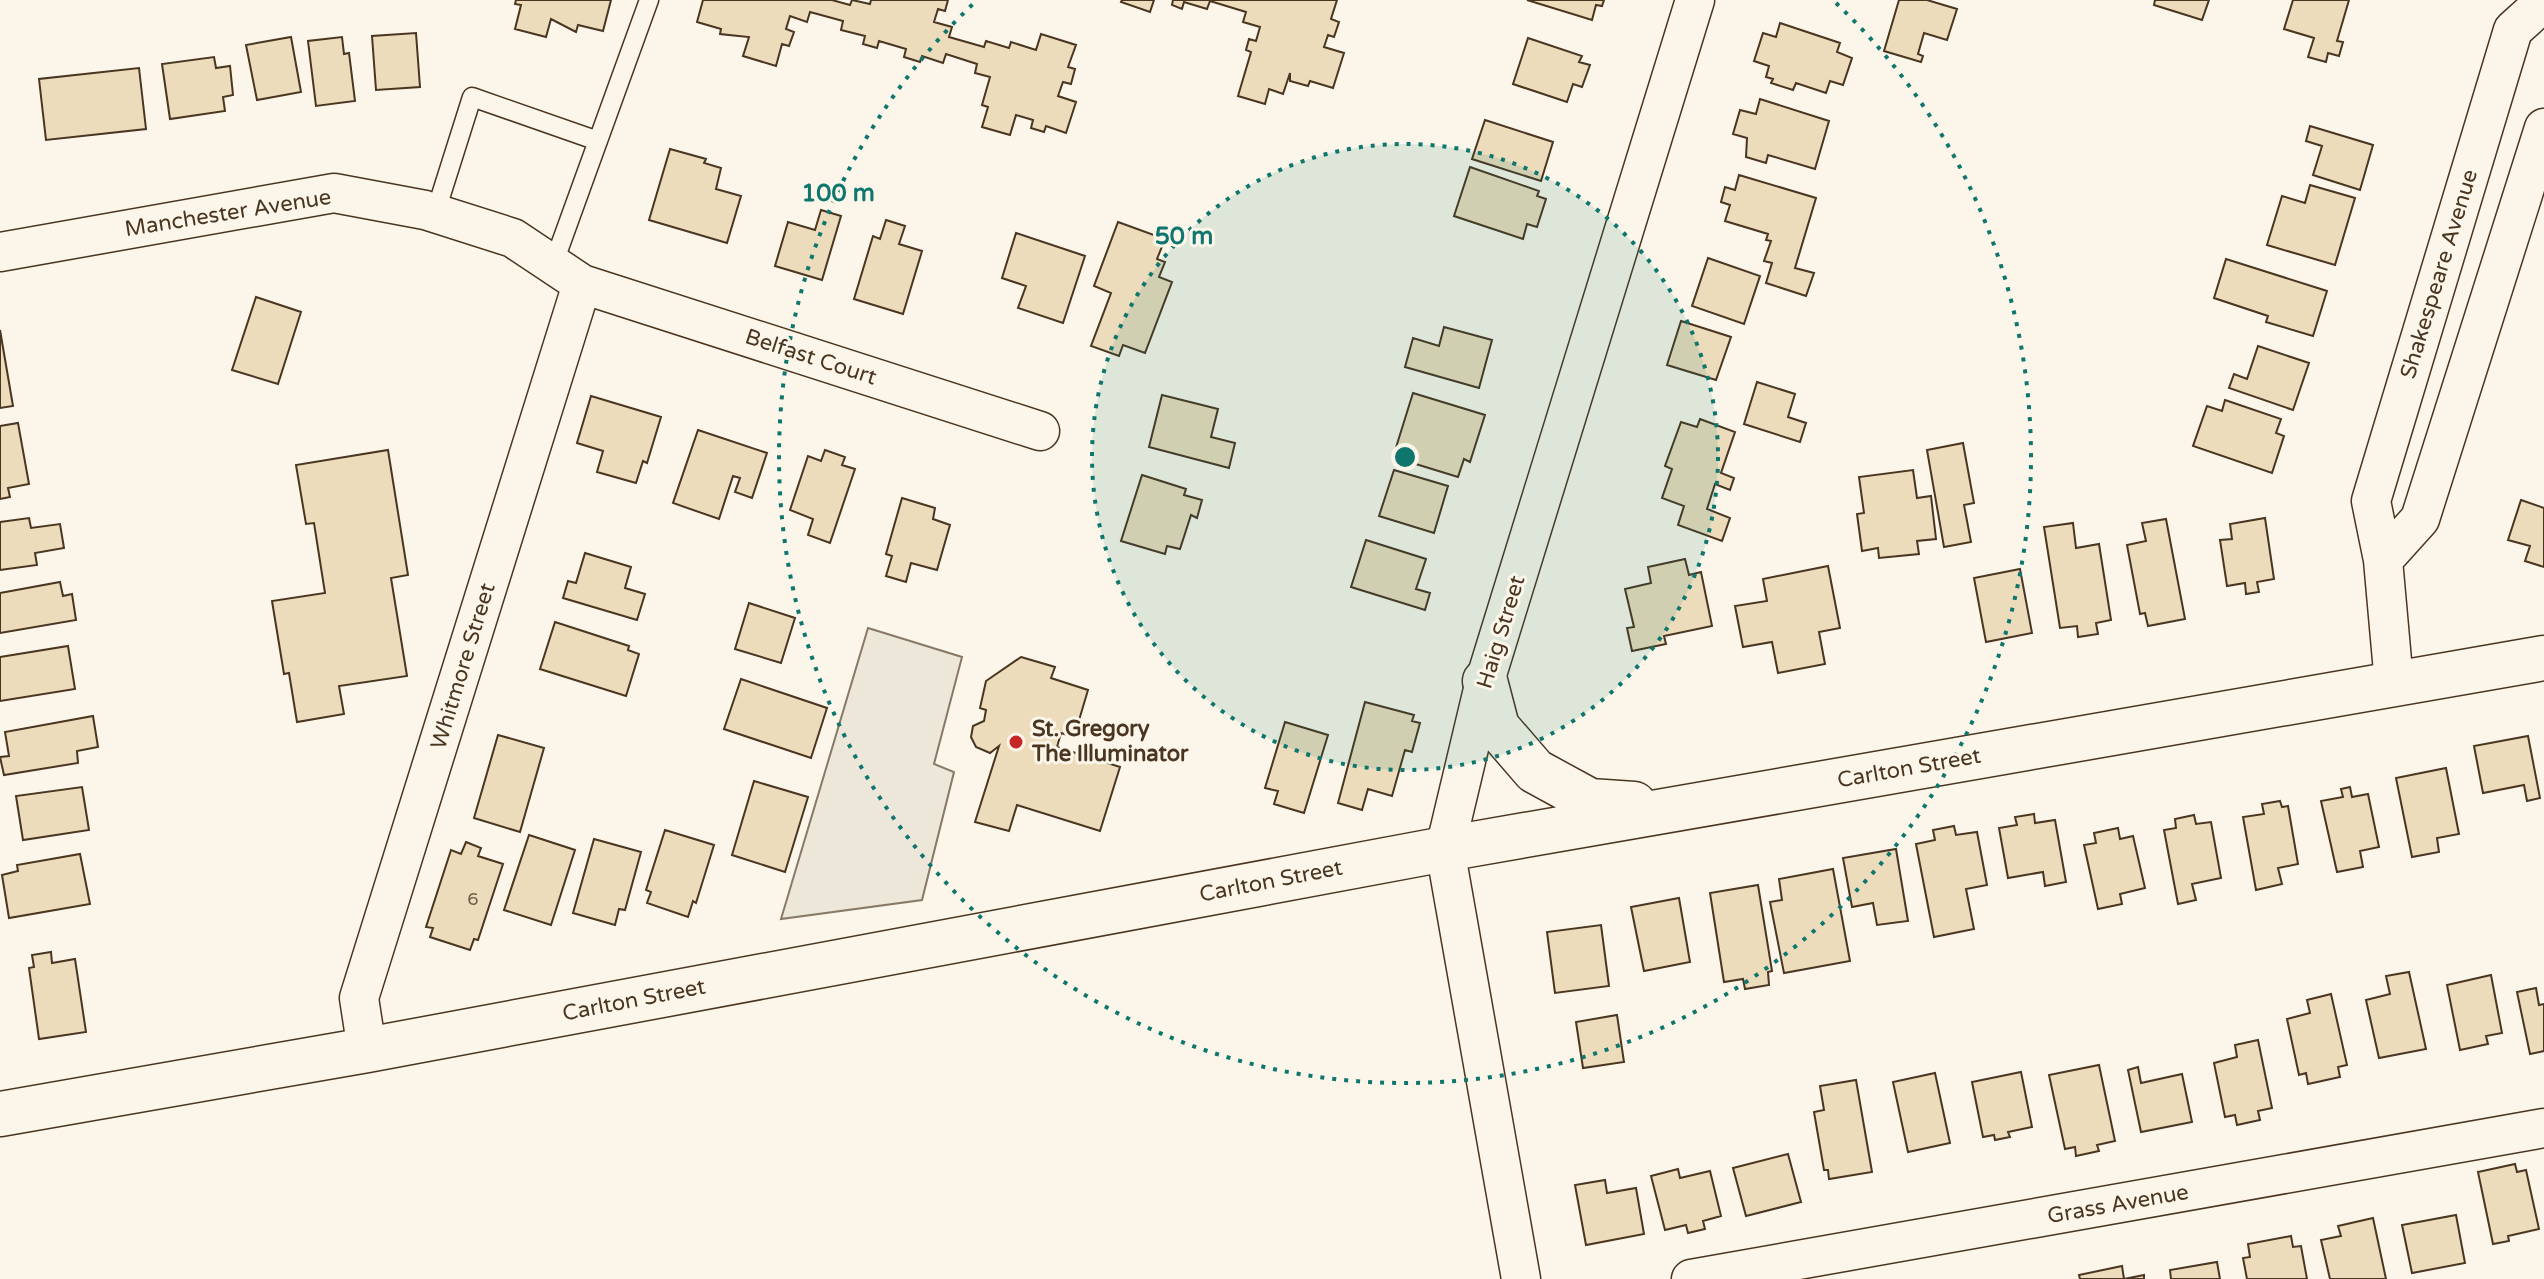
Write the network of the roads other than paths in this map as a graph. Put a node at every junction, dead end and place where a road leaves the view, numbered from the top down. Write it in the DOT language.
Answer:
graph roads {
  1 [pos="649,0"];
  2 [pos="1695,0"];
  3 [pos="2544,2"];
  4 [pos="2544,128"];
  5 [pos="598,141"];
  6 [pos="435,214"];
  7 [pos="0,252"];
  8 [pos="568,274"];
  9 [pos="1040,431"];
  10 [pos="2383,560"];
  11 [pos="2544,658"];
  12 [pos="1485,681"];
  13 [pos="2394,683"];
  14 [pos="1684,807"];
  15 [pos="1445,849"];
  16 [pos="367,1050"];
  17 [pos="1,1108"];
  18 [pos="2544,1128"];
  19 [pos="1521,1279"];
  20 [pos="1691,1279"];
  1 -- 5 [label="lane"];
  2 -- 12 [label="street, Haig Street"];
  3 -- 10 [label="street, Shakespeare Avenue"];
  4 -- 10 [label="street"];
  5 -- 6 [label="lane"];
  5 -- 8 [label="lane"];
  6 -- 7 [label="street, Manchester Avenue"];
  6 -- 8 [label="street, Manchester Avenue"];
  8 -- 9 [label="street, Belfast Court"];
  8 -- 16 [label="street, Whitmore Street"];
  10 -- 13 [label="street, Shakespeare Avenue"];
  11 -- 13 [label="main road, Carlton Street"];
  12 -- 14 [label="main road"];
  12 -- 15 [label="street, Haig Street"];
  13 -- 14 [label="main road, Carlton Street"];
  14 -- 15 [label="main road, Carlton Street"];
  15 -- 16 [label="main road, Carlton Street"];
  15 -- 19 [label="street, Haig Street"];
  16 -- 17 [label="main road, Carlton Street"];
  18 -- 20 [label="street, Grass Avenue"];
}
